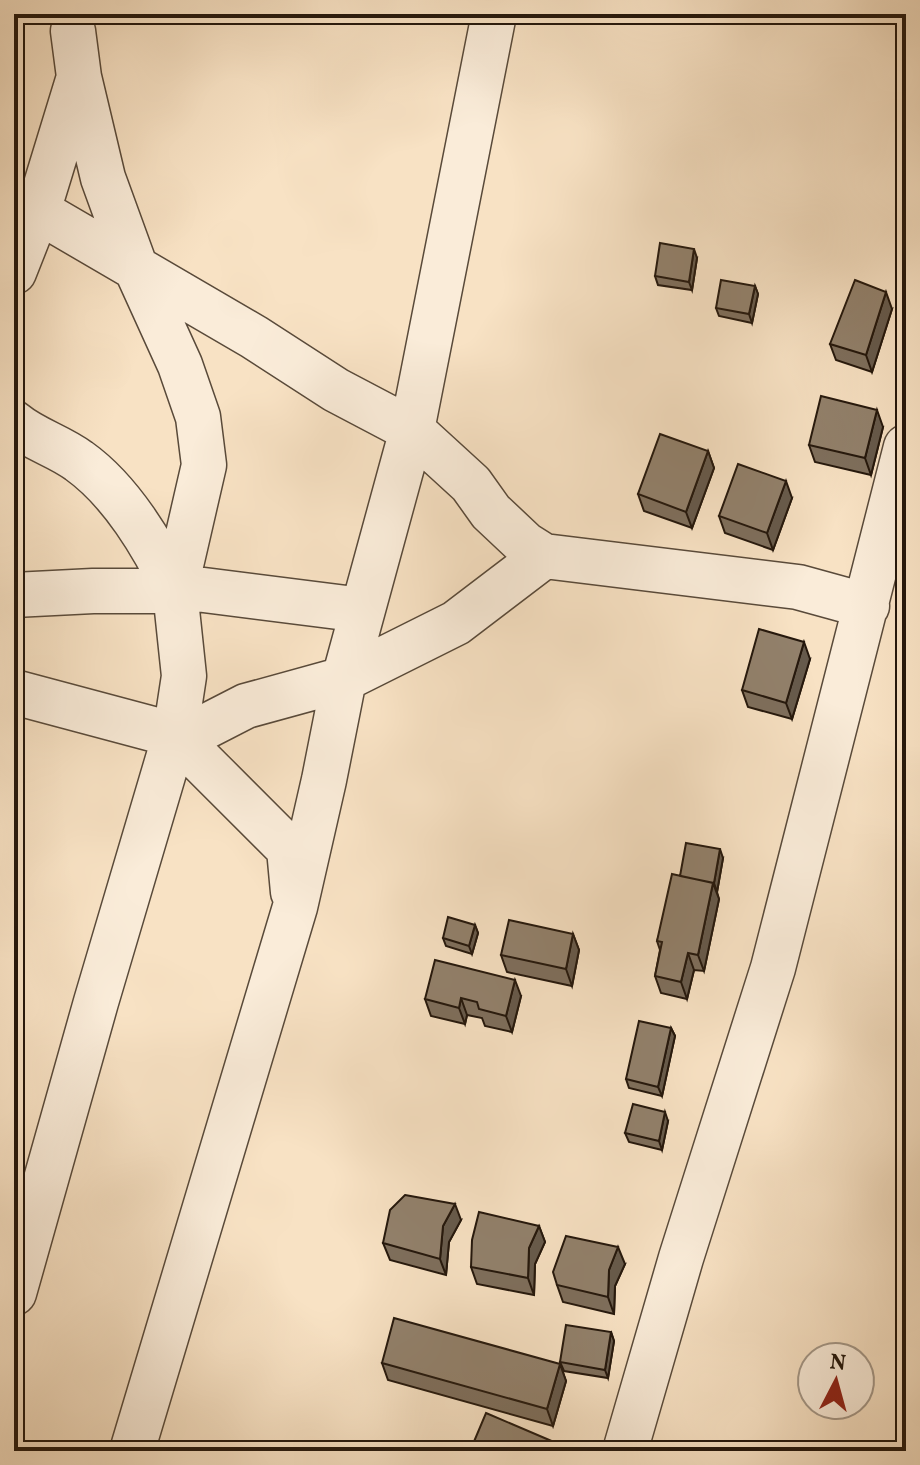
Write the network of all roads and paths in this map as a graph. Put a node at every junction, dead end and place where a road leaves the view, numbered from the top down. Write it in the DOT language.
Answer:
graph roads {
  1 [pos="482,21"];
  2 [pos="73,31"];
  3 [pos="79,77"];
  4 [pos="38,211"];
  5 [pos="135,266"];
  6 [pos="14,272"];
  7 [pos="14,423"];
  8 [pos="412,430"];
  9 [pos="906,447"];
  10 [pos="544,556"];
  11 [pos="175,591"];
  12 [pos="14,595"];
  13 [pos="867,606"];
  14 [pos="362,610"];
  15 [pos="344,679"];
  16 [pos="14,692"];
  17 [pos="175,735"];
  18 [pos="295,907"];
  19 [pos="14,1293"];
  20 [pos="132,1451"];
  21 [pos="625,1451"];
  1 -- 8 [label="street"];
  2 -- 3 [label="street"];
  3 -- 4 [label="street"];
  3 -- 5 [label="street"];
  4 -- 5 [label="street"];
  4 -- 6 [label="street"];
  5 -- 8 [label="street"];
  5 -- 11 [label="street"];
  7 -- 11 [label="street"];
  8 -- 10 [label="street"];
  8 -- 14 [label="street"];
  9 -- 13 [label="street"];
  10 -- 13 [label="street"];
  10 -- 15 [label="street"];
  11 -- 12 [label="street"];
  11 -- 14 [label="street"];
  11 -- 17 [label="street"];
  13 -- 21 [label="street"];
  14 -- 15 [label="street"];
  15 -- 17 [label="street"];
  15 -- 18 [label="street"];
  16 -- 17 [label="street"];
  17 -- 18 [label="street"];
  17 -- 19 [label="street"];
  18 -- 20 [label="street"];
}
